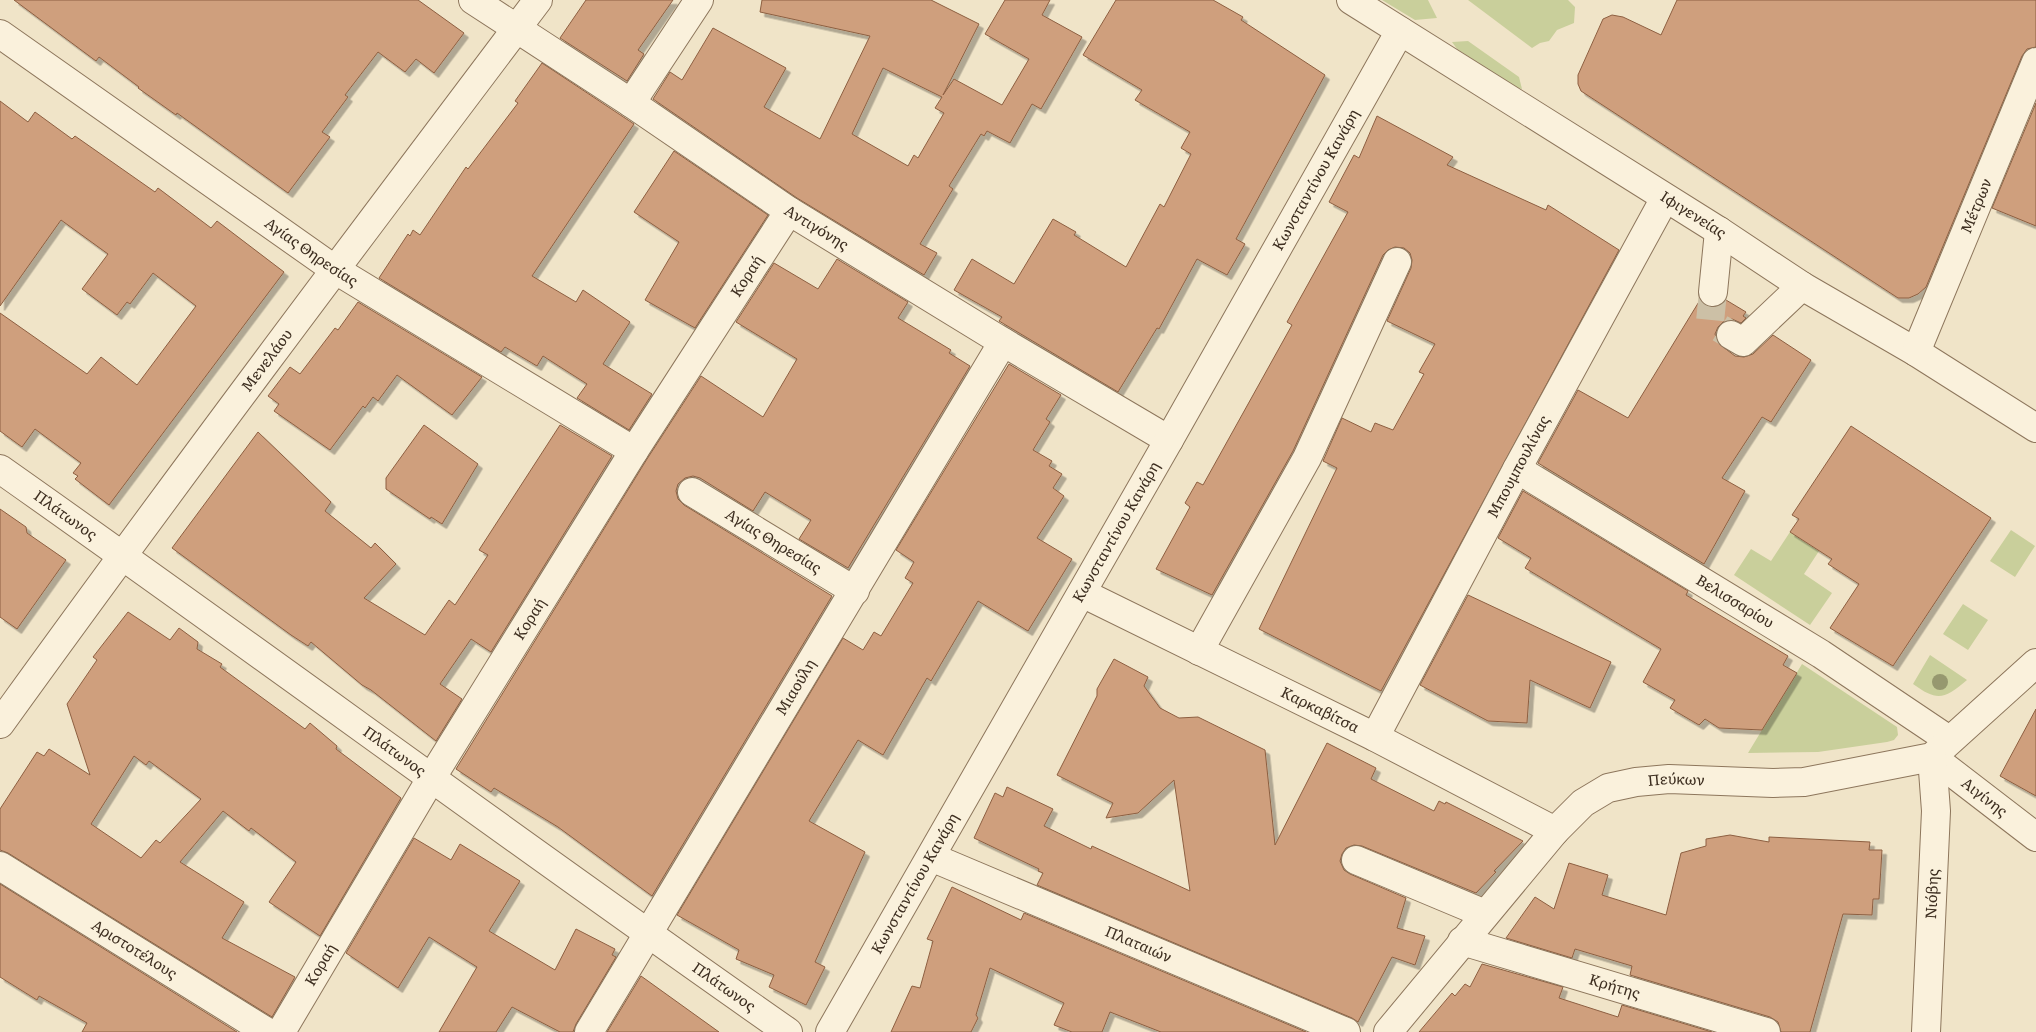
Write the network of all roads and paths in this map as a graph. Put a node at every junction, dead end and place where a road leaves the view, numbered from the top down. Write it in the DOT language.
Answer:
graph roads {
  1 [pos="473,0"];
  2 [pos="538,0"];
  3 [pos="699,0"];
  4 [pos="1351,0"];
  5 [pos="517,29"];
  6 [pos="1400,31"];
  7 [pos="0,34"];
  8 [pos="2036,62"];
  9 [pos="631,103"];
  10 [pos="1665,198"];
  11 [pos="789,211"];
  12 [pos="1720,232"];
  13 [pos="1397,262"];
  14 [pos="334,269"];
  15 [pos="1802,286"];
  16 [pos="1713,292"];
  17 [pos="1731,336"];
  18 [pos="1003,342"];
  19 [pos="1916,352"];
  20 [pos="2036,428"];
  21 [pos="1169,440"];
  22 [pos="634,451"];
  23 [pos="0,469"];
  24 [pos="1517,469"];
  25 [pos="692,492"];
  26 [pos="122,554"];
  27 [pos="855,591"];
  28 [pos="1082,593"];
  29 [pos="1199,650"];
  30 [pos="2036,663"];
  31 [pos="0,724"];
  32 [pos="1375,736"];
  33 [pos="1941,748"];
  34 [pos="432,777"];
  35 [pos="1555,831"];
  36 [pos="2036,838"];
  37 [pos="931,857"];
  38 [pos="1356,860"];
  39 [pos="0,866"];
  40 [pos="1485,914"];
  41 [pos="647,934"];
  42 [pos="1462,941"];
  43 [pos="267,1032"];
  44 [pos="281,1032"];
  45 [pos="589,1032"];
  46 [pos="788,1032"];
  47 [pos="830,1032"];
  48 [pos="1346,1032"];
  49 [pos="1388,1032"];
  50 [pos="1766,1032"];
  51 [pos="1926,1032"];
  1 -- 5 [label="street, Αντιγόνης"];
  2 -- 5 [label="street, Μενελάου"];
  3 -- 9 [label="street"];
  4 -- 6 [label="street, Ιφιγενείας"];
  5 -- 9 [label="street, Αντιγόνης"];
  5 -- 14 [label="street, Μενελάου"];
  6 -- 10 [label="street, Ιφιγενείας"];
  6 -- 21 [label="street, Κωνσταντίνου Κανάρη"];
  7 -- 14 [label="street, Αγίας Θηρεσίας"];
  8 -- 19 [label="street, Μέτρων"];
  9 -- 11 [label="street, Αντιγόνης"];
  10 -- 12 [label="street, Ιφιγενείας"];
  10 -- 24 [label="street, Μπουμπουλίνας"];
  11 -- 18 [label="street, Αντιγόνης"];
  11 -- 22 [label="street, Κοραή"];
  12 -- 15 [label="street, Ιφιγενείας"];
  12 -- 16 [label="street"];
  13 -- 29 [label="street"];
  14 -- 22 [label="street, Αγίας Θηρεσίας"];
  14 -- 26 [label="street, Μενελάου"];
  15 -- 17 [label="street"];
  15 -- 19 [label="street, Ιφιγενείας"];
  18 -- 21 [label="street, Αντιγόνης"];
  18 -- 27 [label="street, Μιαούλη"];
  19 -- 20 [label="street, Ιφιγενείας"];
  21 -- 28 [label="street, Κωνσταντίνου Κανάρη"];
  22 -- 34 [label="street, Κοραή"];
  23 -- 26 [label="street, Πλάτωνος"];
  24 -- 32 [label="street, Μπουμπουλίνας"];
  24 -- 33 [label="street, Βελισσαρίου"];
  25 -- 27 [label="street, Αγίας Θηρεσίας"];
  26 -- 31 [label="street, Μενελάου"];
  26 -- 34 [label="street, Πλάτωνος"];
  27 -- 41 [label="street, Μιαούλη"];
  28 -- 29 [label="street, Καρκαβίτσα"];
  28 -- 37 [label="street, Κωνσταντίνου Κανάρη"];
  29 -- 32 [label="street, Καρκαβίτσα"];
  30 -- 33 [label="street"];
  32 -- 35 [label="street, Καρκαβίτσα"];
  33 -- 35 [label="street, Πεύκων"];
  33 -- 36 [label="street, Αιγίνης"];
  33 -- 51 [label="street, Νιόβης"];
  34 -- 41 [label="street, Πλάτωνος"];
  34 -- 44 [label="street, Κοραή"];
  35 -- 40 [label="street, Πεύκων"];
  37 -- 47 [label="street, Κωνσταντίνου Κανάρη"];
  37 -- 48 [label="street, Πλαταιών"];
  38 -- 40 [label="street"];
  39 -- 43 [label="street, Αριστοτέλους"];
  40 -- 42 [label="street, Πεύκων"];
  41 -- 45 [label="street, Μιαούλη"];
  41 -- 46 [label="street, Πλάτωνος"];
  42 -- 49 [label="street, Πεύκων"];
  42 -- 50 [label="street, Κρήτης"];
}
